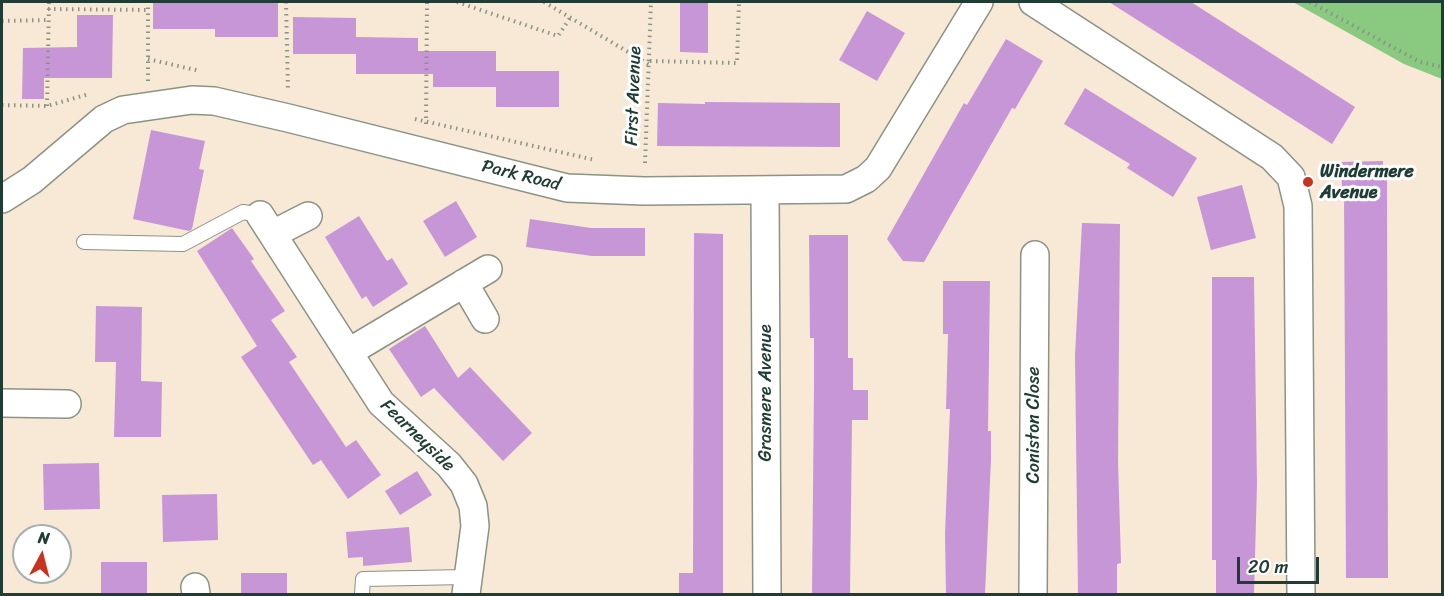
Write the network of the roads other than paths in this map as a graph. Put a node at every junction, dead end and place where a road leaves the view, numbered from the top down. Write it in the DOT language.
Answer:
graph roads {
  1 [pos="979,2"];
  2 [pos="1033,2"];
  3 [pos="765,191"];
  4 [pos="2,199"];
  5 [pos="308,216"];
  6 [pos="267,224"];
  7 [pos="84,242"];
  8 [pos="1035,255"];
  9 [pos="488,269"];
  10 [pos="464,283"];
  11 [pos="485,319"];
  12 [pos="349,352"];
  13 [pos="2,404"];
  14 [pos="67,404"];
  15 [pos="466,586"];
  16 [pos="362,594"];
  17 [pos="767,594"];
  18 [pos="1033,594"];
  19 [pos="1301,594"];
  1 -- 3 [label="street, Park Road"];
  2 -- 19 [label="street"];
  3 -- 4 [label="street, Park Road"];
  3 -- 17 [label="street, Grasmere Avenue"];
  5 -- 6 [label="street"];
  6 -- 7 [label="lane"];
  6 -- 12 [label="street, Fearneyside"];
  8 -- 18 [label="street, Coniston Close"];
  9 -- 10 [label="street"];
  10 -- 11 [label="street"];
  10 -- 12 [label="street"];
  12 -- 15 [label="street, Fearneyside"];
  13 -- 14 [label="street"];
  15 -- 16 [label="lane"];
}
